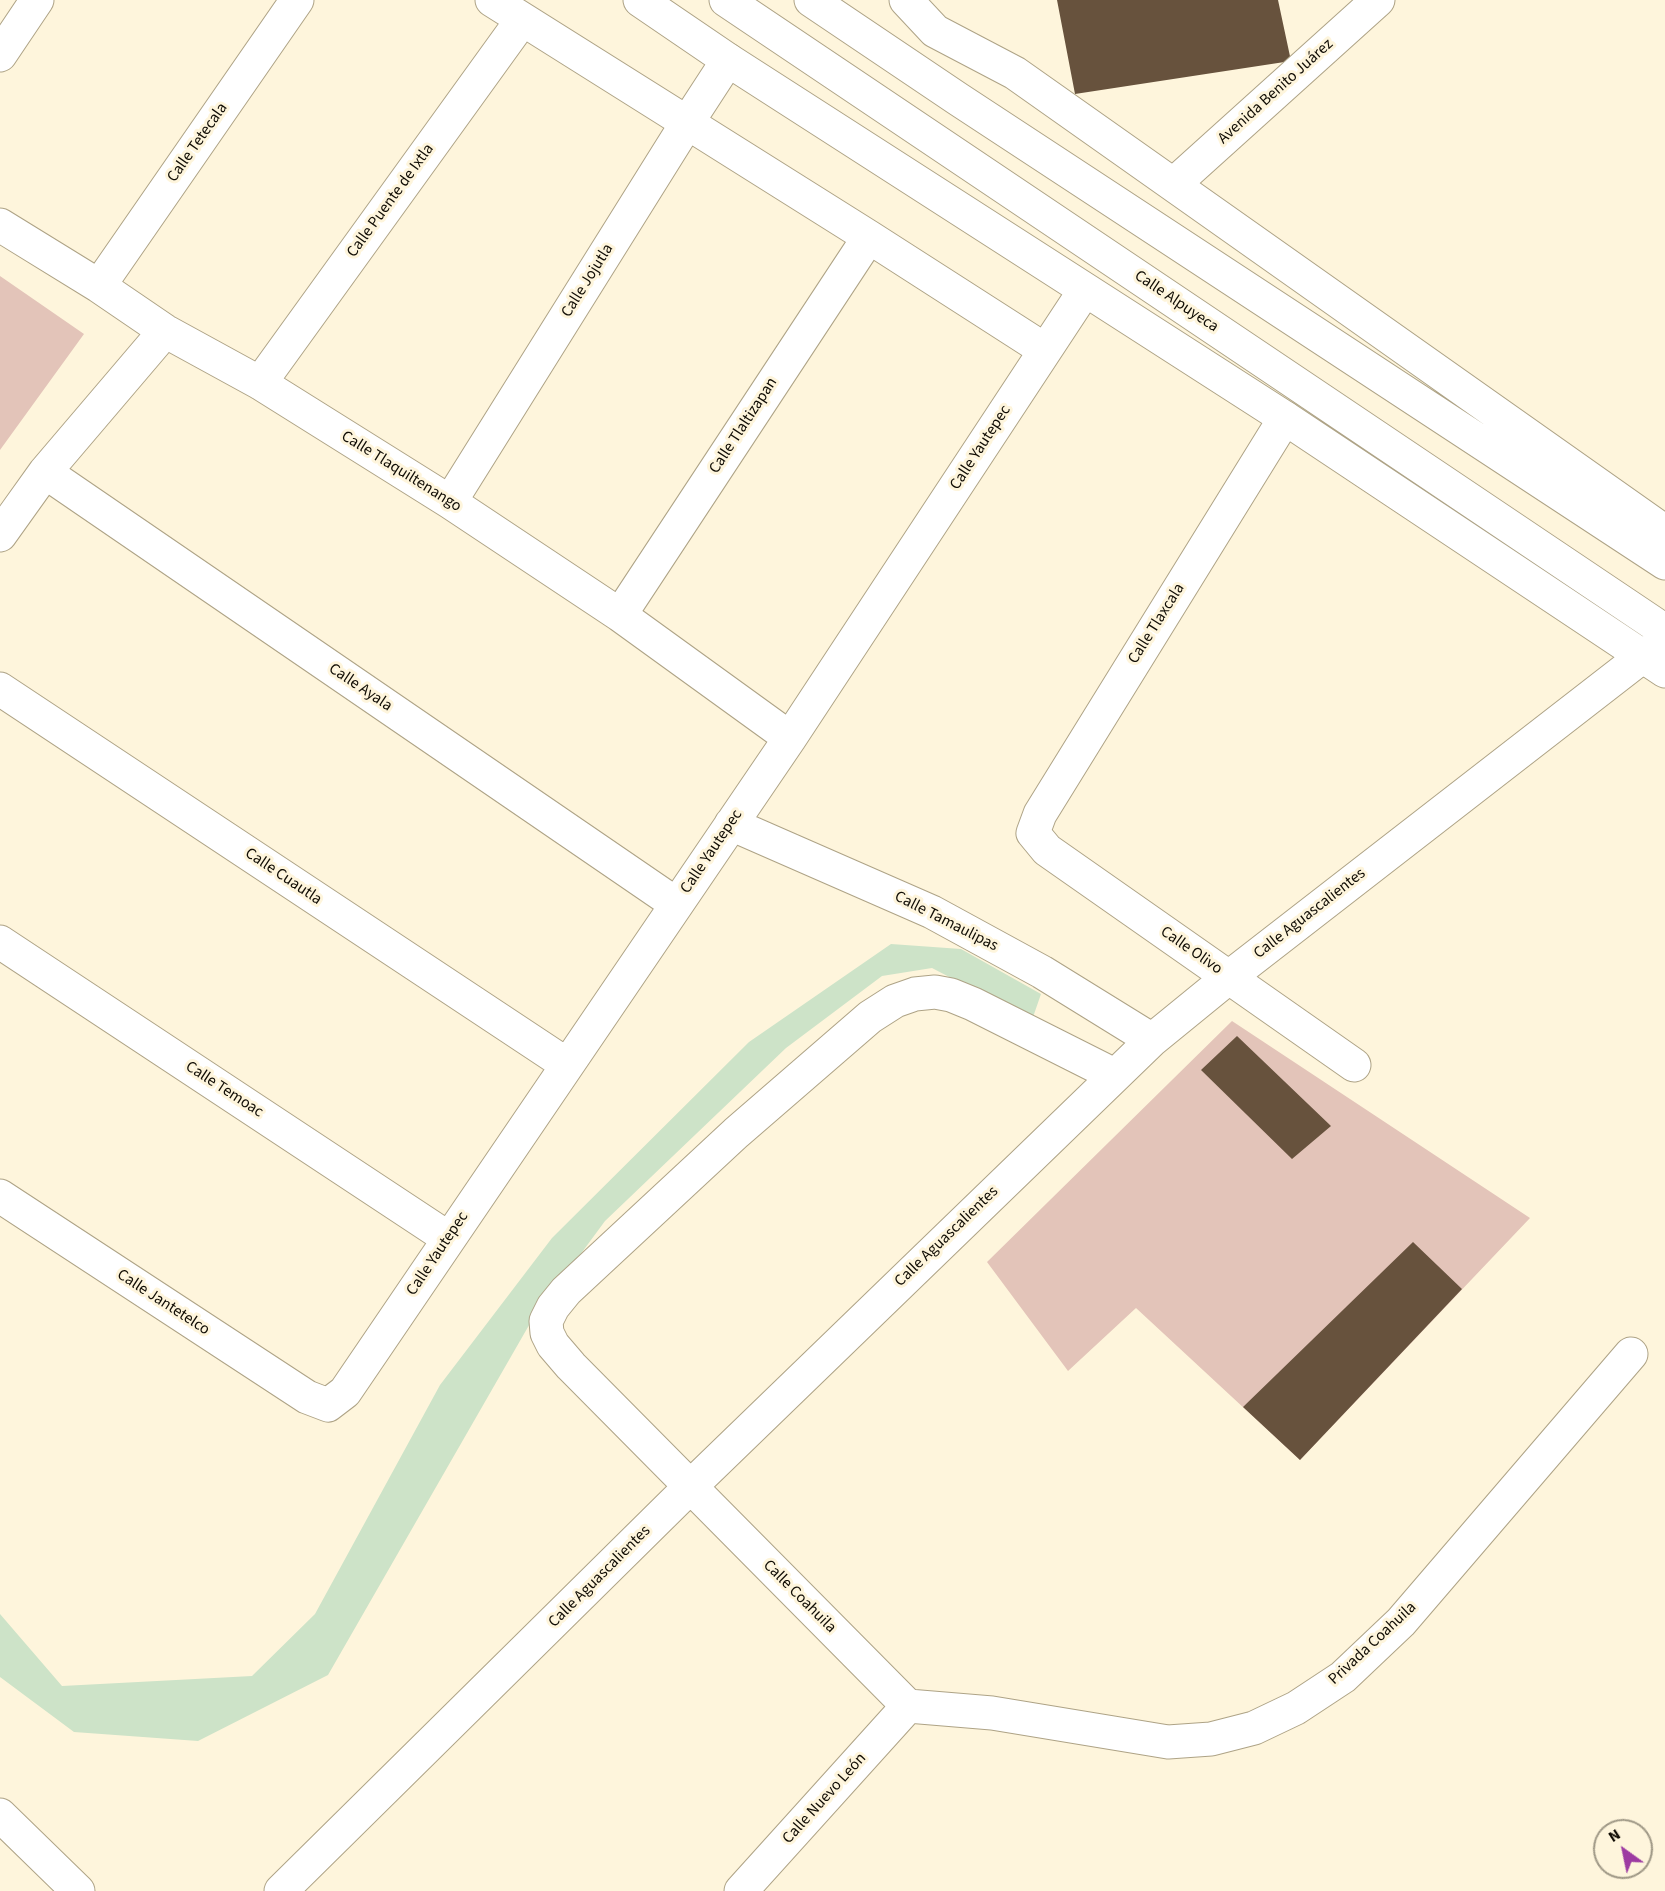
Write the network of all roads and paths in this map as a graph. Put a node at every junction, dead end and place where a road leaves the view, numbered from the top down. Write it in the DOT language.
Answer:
graph roads {
  1 [pos="37,0"];
  2 [pos="297,0"];
  3 [pos="492,0"];
  4 [pos="726,0"];
  5 [pos="811,0"];
  6 [pos="906,0"];
  7 [pos="1378,0"];
  8 [pos="644,1"];
  9 [pos="522,20"];
  10 [pos="0,55"];
  11 [pos="728,60"];
  12 [pos="687,123"];
  13 [pos="1174,184"];
  14 [pos="0,225"];
  15 [pos="869,237"];
  16 [pos="99,286"];
  17 [pos="1085,290"];
  18 [pos="165,331"];
  19 [pos="1046,350"];
  20 [pos="260,383"];
  21 [pos="1285,418"];
  22 [pos="45,472"];
  23 [pos="450,502"];
  24 [pos="0,535"];
  25 [pos="1662,550"];
  26 [pos="620,615"];
  27 [pos="1665,631"];
  28 [pos="1658,657"];
  29 [pos="0,689"];
  30 [pos="790,738"];
  31 [pos="731,824"];
  32 [pos="1033,833"];
  33 [pos="676,904"];
  34 [pos="0,942"];
  35 [pos="1228,978"];
  36 [pos="1152,1040"];
  37 [pos="566,1064"];
  38 [pos="1354,1065"];
  39 [pos="1114,1075"];
  40 [pos="0,1196"];
  41 [pos="448,1238"];
  42 [pos="1631,1354"];
  43 [pos="328,1405"];
  44 [pos="690,1487"];
  45 [pos="908,1706"];
  46 [pos="0,1815"];
  47 [pos="78,1891"];
  48 [pos="281,1891"];
  49 [pos="741,1891"];
  1 -- 10 [label="street"];
  2 -- 16 [label="street, Calle Tetecala"];
  3 -- 9 [label="street"];
  4 -- 27 [label="street, Calle Alpuyeca"];
  5 -- 25 [label="street"];
  6 -- 13 [label="street"];
  7 -- 13 [label="street, Avenida Benito Juárez"];
  8 -- 11 [label="street"];
  9 -- 12 [label="street"];
  9 -- 20 [label="street, Calle Puente de Ixtla"];
  11 -- 12 [label="street, Calle Jojutla"];
  11 -- 17 [label="street"];
  12 -- 15 [label="street"];
  12 -- 23 [label="street, Calle Jojutla"];
  13 -- 25 [label="street"];
  14 -- 16 [label="street, Calle Tlaquiltenango"];
  15 -- 19 [label="street"];
  15 -- 26 [label="street, Calle Tlaltizapan"];
  16 -- 18 [label="street, Calle Tlaquiltenango"];
  17 -- 19 [label="street, Calle Yautepec"];
  17 -- 21 [label="street"];
  18 -- 20 [label="street, Calle Tlaquiltenango"];
  18 -- 22 [label="street"];
  19 -- 30 [label="street, Calle Yautepec"];
  20 -- 23 [label="street, Calle Tlaquiltenango"];
  21 -- 28 [label="street"];
  21 -- 32 [label="street, Calle Tlaxcala"];
  22 -- 24 [label="street"];
  22 -- 33 [label="street, Calle Ayala"];
  23 -- 26 [label="street, Calle Tlaquiltenango"];
  26 -- 30 [label="street, Calle Tlaquiltenango"];
  28 -- 35 [label="street, Calle Aguascalientes"];
  29 -- 37 [label="street, Calle Cuautla"];
  30 -- 31 [label="street, Calle Yautepec"];
  31 -- 33 [label="street, Calle Yautepec"];
  31 -- 36 [label="street, Calle Tamaulipas"];
  32 -- 35 [label="street, Calle Olivo"];
  33 -- 37 [label="street, Calle Yautepec"];
  34 -- 41 [label="street, Calle Temoac"];
  35 -- 36 [label="street, Calle Aguascalientes"];
  35 -- 38 [label="street, Calle Olivo"];
  36 -- 39 [label="street, Calle Aguascalientes"];
  37 -- 41 [label="street, Calle Yautepec"];
  39 -- 44 [label="street, Calle Aguascalientes"];
  39 -- 44 [label="street, Calle Coahuila"];
  40 -- 43 [label="street, Calle Jantetelco"];
  41 -- 43 [label="street, Calle Yautepec"];
  42 -- 45 [label="street, Privada Coahuila"];
  44 -- 45 [label="street, Calle Coahuila"];
  44 -- 48 [label="street, Calle Aguascalientes"];
  45 -- 49 [label="street, Calle Nuevo León"];
  46 -- 47 [label="street"];
}
